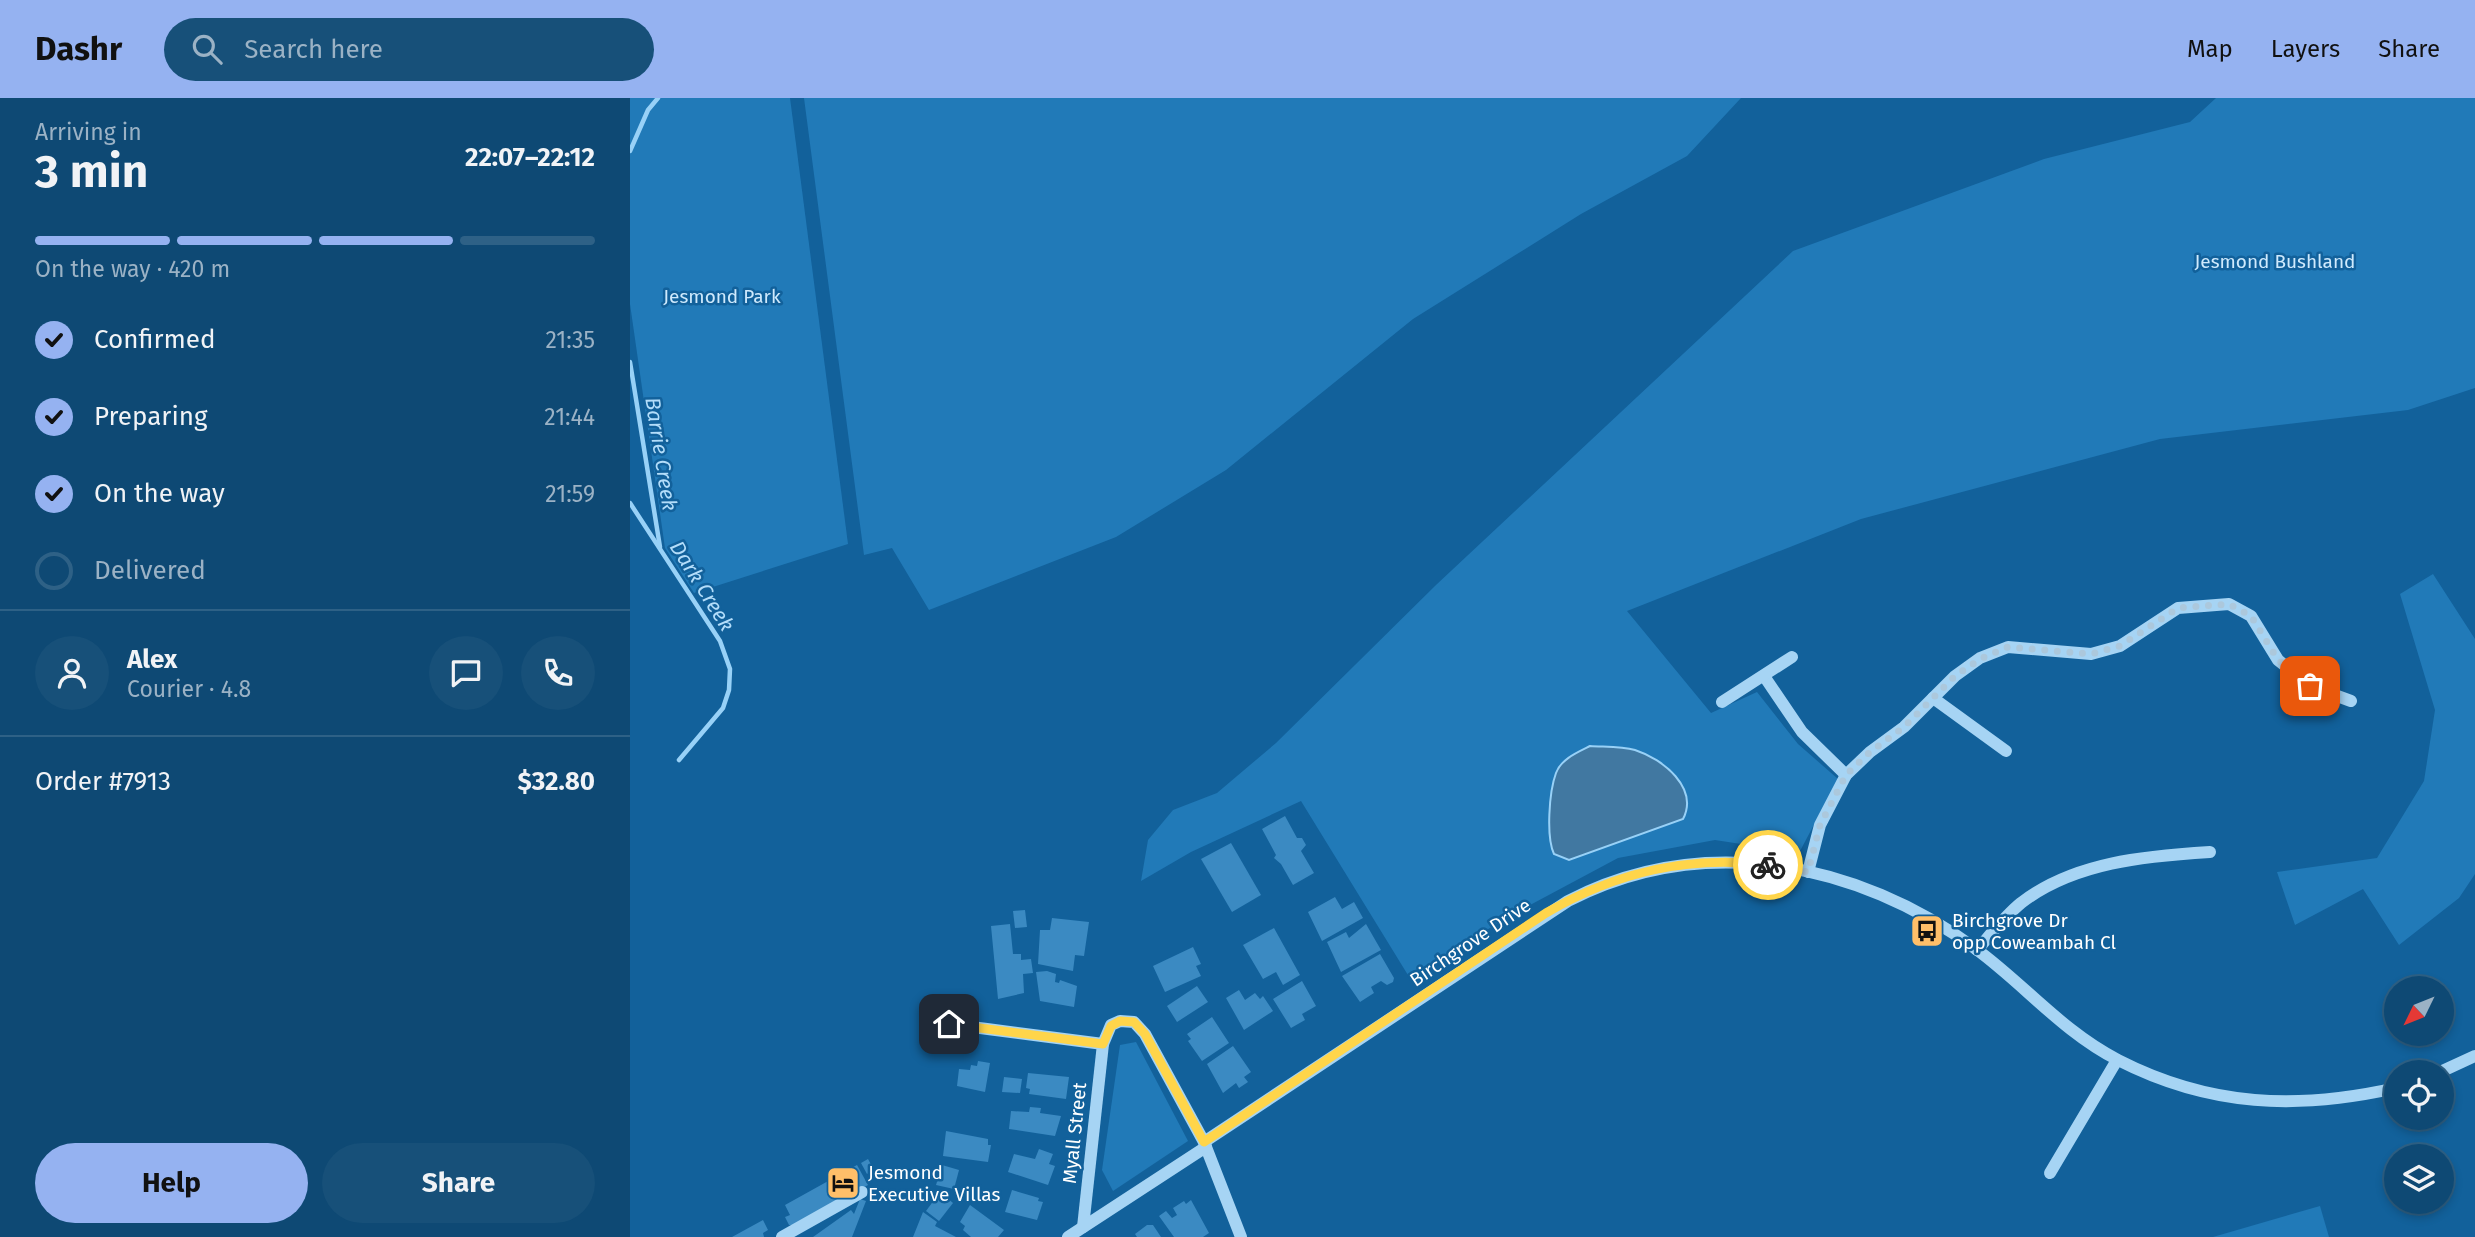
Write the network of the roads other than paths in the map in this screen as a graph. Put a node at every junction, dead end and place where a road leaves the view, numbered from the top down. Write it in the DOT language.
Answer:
graph roads {
  1 [pos="1792,657"];
  2 [pos="1765,676"];
  3 [pos="1933,698"];
  4 [pos="2351,701"];
  5 [pos="1723,702"];
  6 [pos="2006,751"];
  7 [pos="1846,775"];
  8 [pos="2210,852"];
  9 [pos="1808,872"];
  10 [pos="1977,950"];
  11 [pos="949,1024"];
  12 [pos="1103,1044"];
  13 [pos="2475,1056"];
  14 [pos="2117,1060"];
  15 [pos="2454,1066"];
  16 [pos="2384,1090"];
  17 [pos="1205,1145"];
  18 [pos="2050,1173"];
  19 [pos="862,1192"];
  20 [pos="1083,1227"];
  21 [pos="782,1237"];
  22 [pos="1068,1237"];
  23 [pos="1241,1237"];
  1 -- 2 [label="street"];
  2 -- 5 [label="street"];
  2 -- 7 [label="street"];
  3 -- 4 [label="street"];
  3 -- 6 [label="street"];
  3 -- 7 [label="street"];
  7 -- 9 [label="street"];
  8 -- 10 [label="street"];
  9 -- 10 [label="street, Birchgrove Drive"];
  9 -- 17 [label="street, Birchgrove Drive"];
  10 -- 14 [label="street, Birchgrove Drive"];
  11 -- 12 [label="street"];
  12 -- 17 [label="street"];
  12 -- 20 [label="street, Myall Street"];
  13 -- 15 [label="street"];
  14 -- 16 [label="street, Birchgrove Drive"];
  14 -- 18 [label="street"];
  17 -- 20 [label="street, Birchgrove Drive"];
  17 -- 23 [label="street"];
  19 -- 21 [label="street"];
  20 -- 22 [label="street, Birchgrove Drive"];
}
